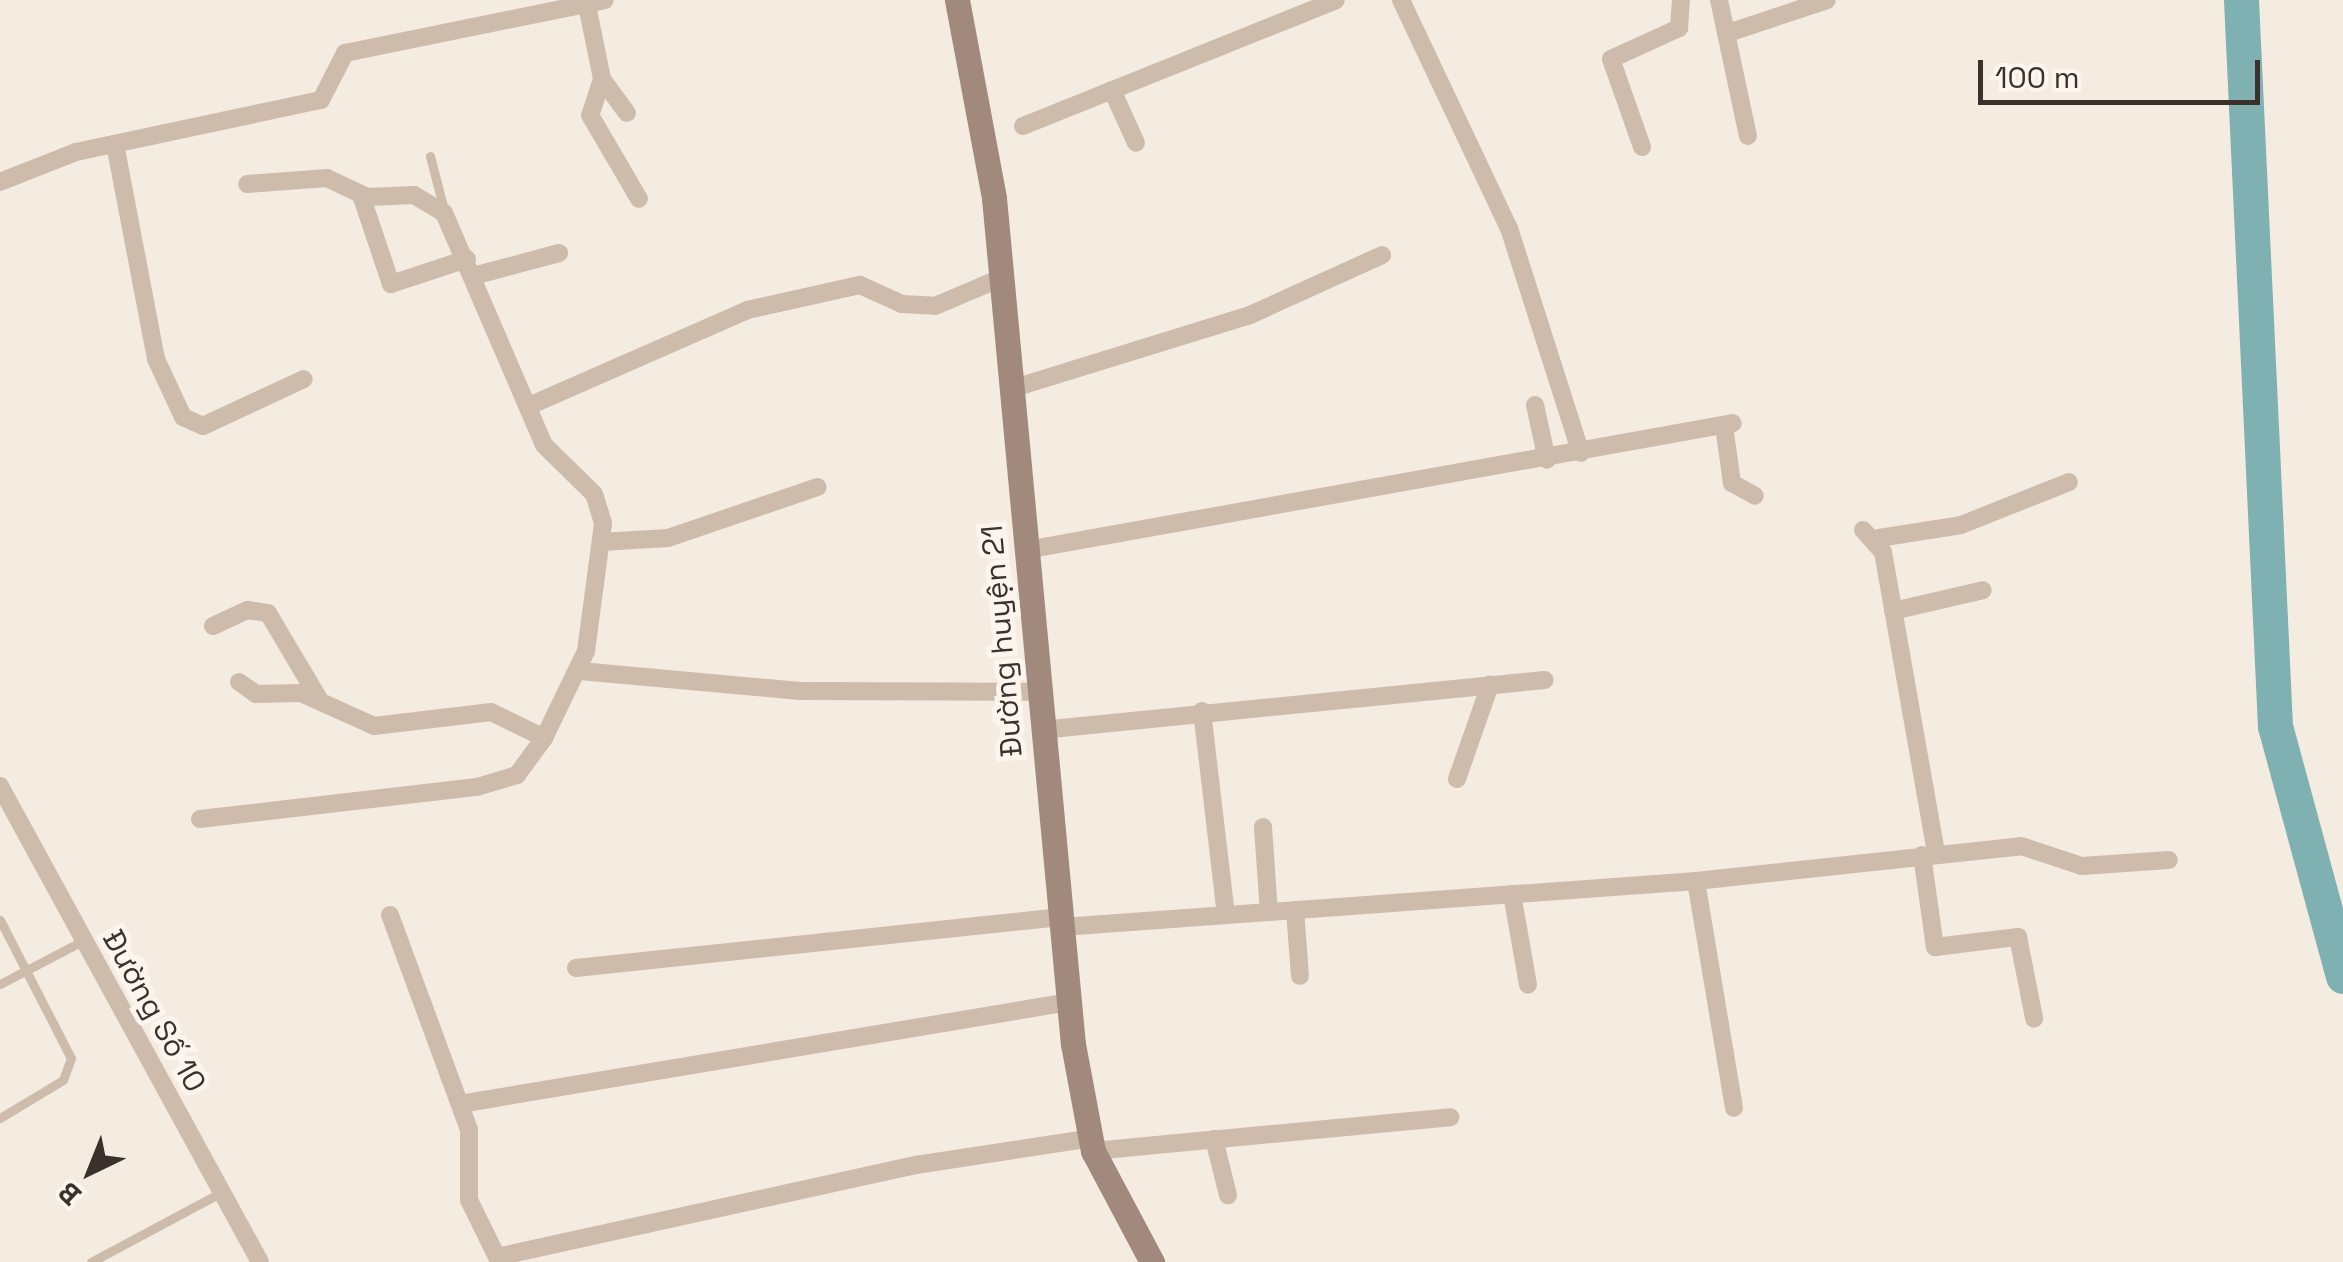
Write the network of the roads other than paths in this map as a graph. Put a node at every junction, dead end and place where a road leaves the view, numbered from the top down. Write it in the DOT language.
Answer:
graph roads {
  1 [pos="957,0"];
  2 [pos="1336,0"];
  3 [pos="1401,0"];
  4 [pos="1682,0"];
  5 [pos="1719,0"];
  6 [pos="1827,0"];
  7 [pos="598,2"];
  8 [pos="1728,33"];
  9 [pos="602,79"];
  10 [pos="1112,90"];
  11 [pos="627,113"];
  12 [pos="1023,126"];
  13 [pos="1748,136"];
  14 [pos="1136,143"];
  15 [pos="115,144"];
  16 [pos="1642,147"];
  17 [pos="430,156"];
  18 [pos="0,182"];
  19 [pos="247,184"];
  20 [pos="361,195"];
  21 [pos="639,199"];
  22 [pos="444,212"];
  23 [pos="559,253"];
  24 [pos="1382,255"];
  25 [pos="472,267"];
  26 [pos="1001,278"];
  27 [pos="304,379"];
  28 [pos="1011,389"];
  29 [pos="1535,404"];
  30 [pos="531,405"];
  31 [pos="1581,453"];
  32 [pos="1547,460"];
  33 [pos="2069,482"];
  34 [pos="818,487"];
  35 [pos="1754,496"];
  36 [pos="601,542"];
  37 [pos="1026,550"];
  38 [pos="1983,590"];
  39 [pos="1893,611"];
  40 [pos="212,626"];
  41 [pos="580,670"];
  42 [pos="1545,680"];
  43 [pos="240,682"];
  44 [pos="1490,685"];
  45 [pos="1036,692"];
  46 [pos="319,699"];
  47 [pos="1202,711"];
  48 [pos="1041,730"];
  49 [pos="544,738"];
  50 [pos="1457,779"];
  51 [pos="0,786"];
  52 [pos="200,819"];
  53 [pos="1263,827"];
  54 [pos="1929,854"];
  55 [pos="2170,860"];
  56 [pos="1696,881"];
  57 [pos="1512,894"];
  58 [pos="1294,910"];
  59 [pos="1269,912"];
  60 [pos="390,915"];
  61 [pos="1226,915"];
  62 [pos="0,920"];
  63 [pos="1061,922"];
  64 [pos="84,940"];
  65 [pos="30,968"];
  66 [pos="576,968"];
  67 [pos="1300,976"];
  68 [pos="0,984"];
  69 [pos="1528,985"];
  70 [pos="1069,1002"];
  71 [pos="2034,1018"];
  72 [pos="460,1104"];
  73 [pos="1734,1108"];
  74 [pos="1450,1117"];
  75 [pos="0,1118"];
  76 [pos="1214,1139"];
  77 [pos="1092,1144"];
  78 [pos="222,1192"];
  79 [pos="1228,1195"];
  80 [pos="92,1262"];
  81 [pos="260,1262"];
  82 [pos="1152,1262"];
  1 -- 26 [label="street, Đường huyện 21"];
  2 -- 10 [label="street"];
  3 -- 31 [label="street"];
  4 -- 16 [label="street"];
  5 -- 8 [label="street"];
  6 -- 8 [label="street"];
  7 -- 9 [label="street"];
  7 -- 15 [label="street"];
  8 -- 13 [label="street"];
  9 -- 11 [label="street"];
  9 -- 21 [label="street"];
  10 -- 12 [label="street"];
  10 -- 14 [label="street"];
  15 -- 18 [label="street"];
  15 -- 27 [label="street"];
  17 -- 22 [label="lane"];
  19 -- 20 [label="street"];
  20 -- 22 [label="street"];
  20 -- 25 [label="street"];
  22 -- 25 [label="street"];
  23 -- 25 [label="street"];
  24 -- 28 [label="street"];
  25 -- 30 [label="street"];
  26 -- 28 [label="street, Đường huyện 21"];
  26 -- 30 [label="street"];
  28 -- 37 [label="street, Đường huyện 21"];
  29 -- 32 [label="street"];
  30 -- 36 [label="street"];
  31 -- 32 [label="street"];
  31 -- 35 [label="street"];
  32 -- 37 [label="street"];
  33 -- 39 [label="street"];
  34 -- 36 [label="street"];
  36 -- 41 [label="street"];
  37 -- 45 [label="street, Đường huyện 21"];
  38 -- 39 [label="street"];
  39 -- 54 [label="street"];
  40 -- 46 [label="street"];
  41 -- 45 [label="street"];
  41 -- 49 [label="street"];
  42 -- 44 [label="street"];
  43 -- 46 [label="street"];
  44 -- 47 [label="street"];
  44 -- 50 [label="street"];
  45 -- 48 [label="street, Đường huyện 21"];
  46 -- 49 [label="street"];
  47 -- 48 [label="street"];
  47 -- 61 [label="street"];
  48 -- 63 [label="street, Đường huyện 21"];
  49 -- 52 [label="street"];
  51 -- 64 [label="street, Đường Số 10"];
  53 -- 59 [label="street"];
  54 -- 55 [label="street"];
  54 -- 56 [label="street"];
  54 -- 71 [label="street"];
  56 -- 57 [label="street"];
  56 -- 73 [label="street"];
  57 -- 58 [label="street"];
  57 -- 69 [label="street"];
  58 -- 59 [label="street"];
  58 -- 67 [label="street"];
  59 -- 61 [label="street"];
  60 -- 72 [label="street"];
  61 -- 63 [label="street"];
  62 -- 65 [label="lane"];
  63 -- 66 [label="street"];
  63 -- 70 [label="street, Đường huyện 21"];
  64 -- 65 [label="lane"];
  64 -- 78 [label="street, Đường Số 10"];
  65 -- 68 [label="lane"];
  65 -- 75 [label="lane"];
  70 -- 72 [label="street"];
  70 -- 77 [label="street, Đường huyện 21"];
  72 -- 77 [label="street"];
  74 -- 76 [label="street"];
  76 -- 77 [label="street"];
  76 -- 79 [label="street"];
  77 -- 82 [label="street, Đường huyện 21"];
  78 -- 80 [label="lane"];
  78 -- 81 [label="street, Đường Số 10"];
}
